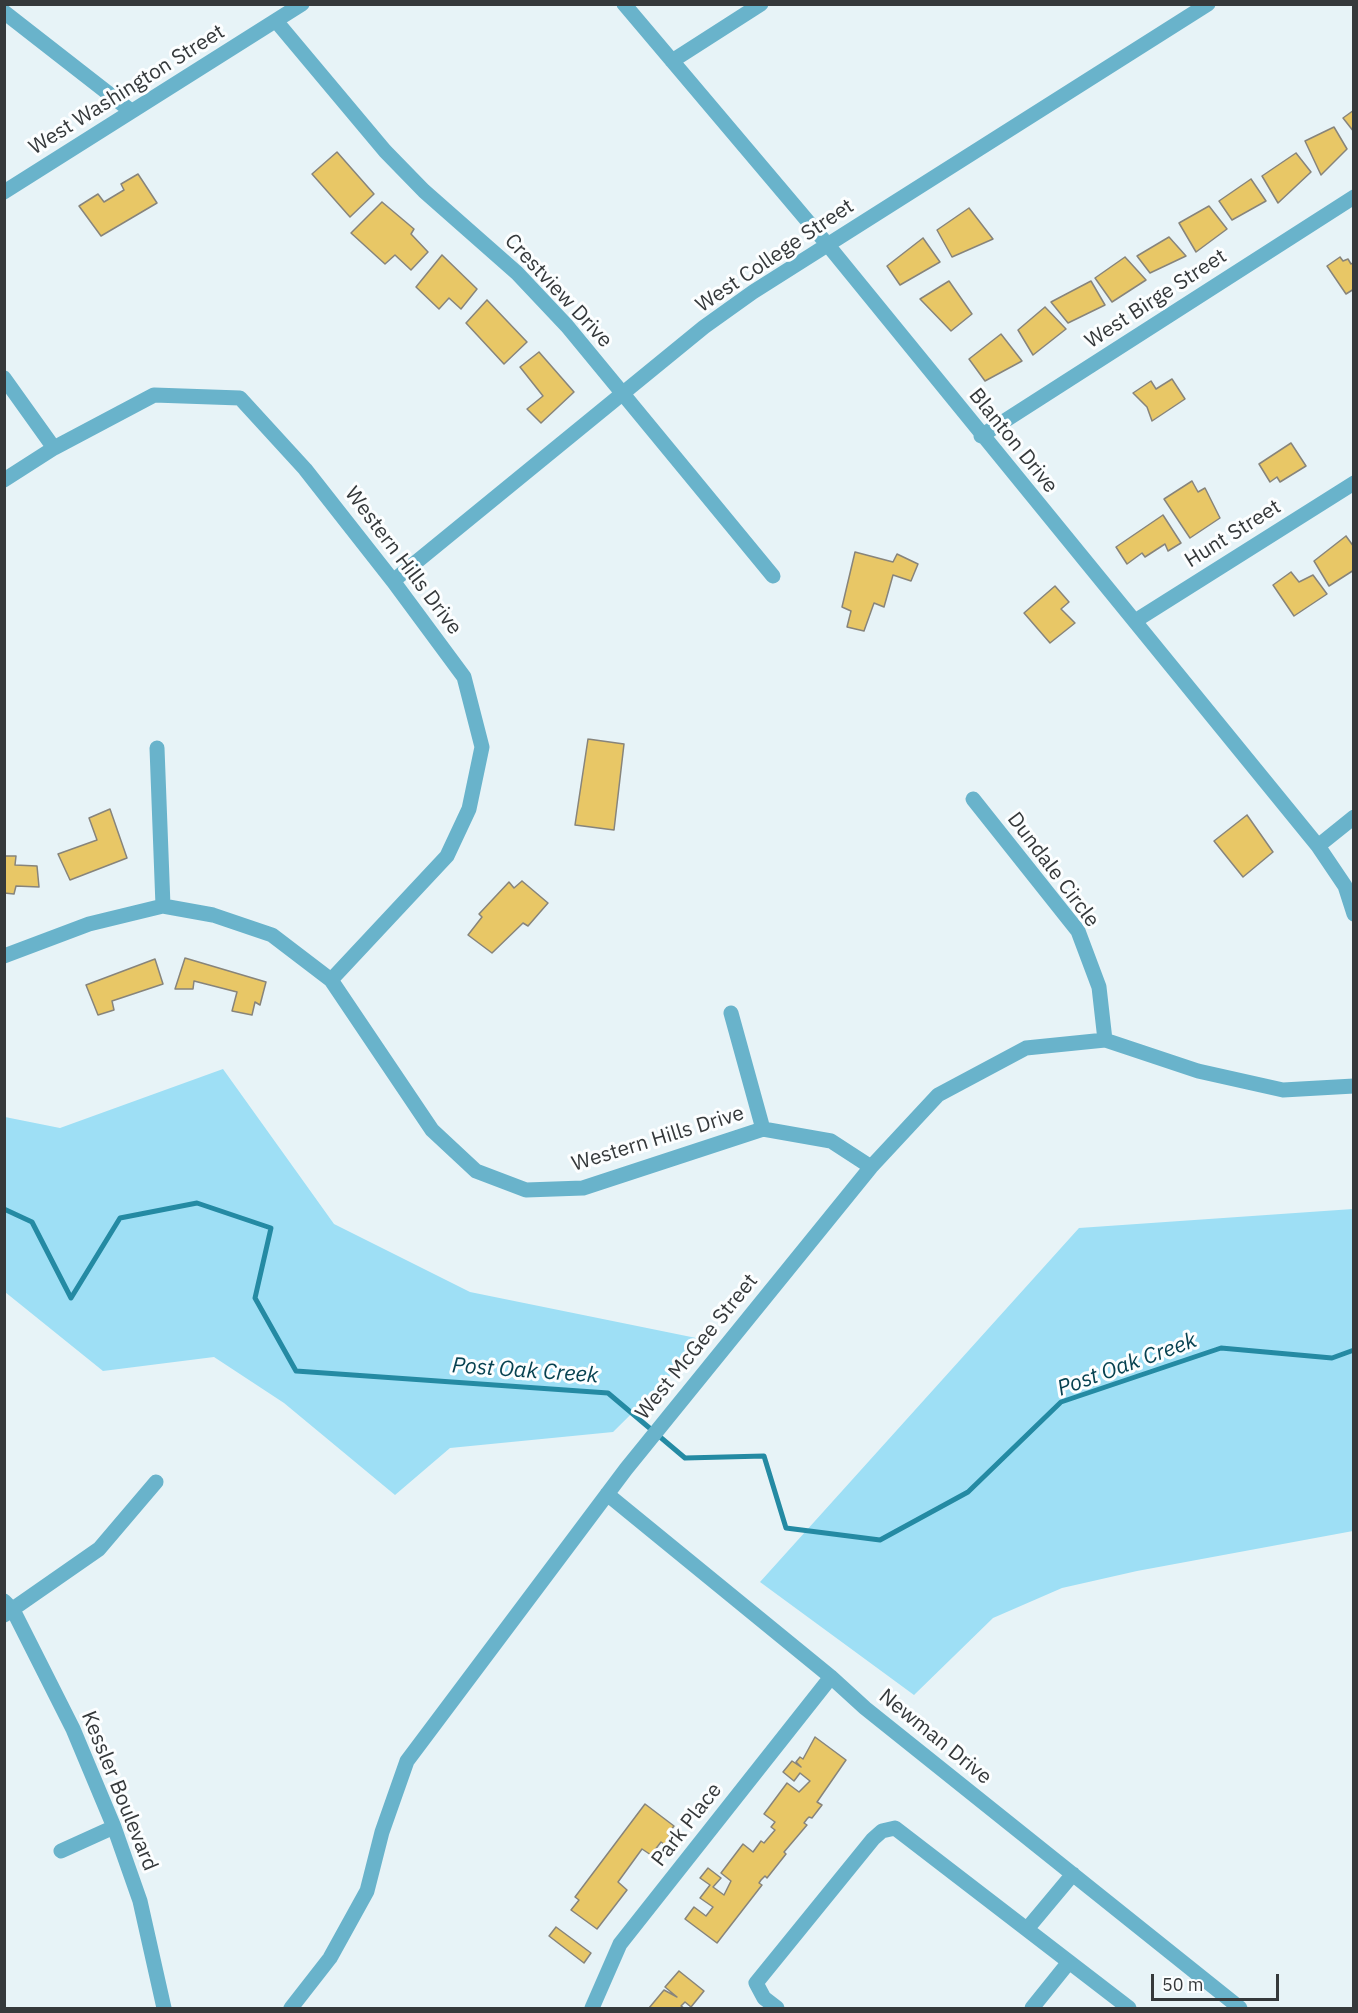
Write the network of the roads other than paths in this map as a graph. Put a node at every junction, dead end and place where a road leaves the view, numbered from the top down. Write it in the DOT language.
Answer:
graph roads {
  1 [pos="303,4"];
  2 [pos="624,4"];
  3 [pos="761,4"];
  4 [pos="1208,4"];
  5 [pos="4,12"];
  6 [pos="276,21"];
  7 [pos="672,61"];
  8 [pos="131,111"];
  9 [pos="4,192"];
  10 [pos="1353,197"];
  11 [pos="827,244"];
  12 [pos="4,378"];
  13 [pos="622,395"];
  14 [pos="981,436"];
  15 [pos="54,448"];
  16 [pos="4,480"];
  17 [pos="1353,483"];
  18 [pos="773,576"];
  19 [pos="393,581"];
  20 [pos="1135,621"];
  21 [pos="157,748"];
  22 [pos="973,799"];
  23 [pos="1353,817"];
  24 [pos="1318,846"];
  25 [pos="163,906"];
  26 [pos="1353,914"];
  27 [pos="4,957"];
  28 [pos="331,980"];
  29 [pos="731,1013"];
  30 [pos="1105,1040"];
  31 [pos="1353,1086"];
  32 [pos="763,1129"];
  33 [pos="871,1167"];
  34 [pos="156,1482"];
  35 [pos="607,1494"];
  36 [pos="7,1609"];
  37 [pos="831,1677"];
  38 [pos="114,1827"];
  39 [pos="61,1851"];
  40 [pos="1073,1875"];
  41 [pos="1027,1929"];
  42 [pos="1069,1962"];
  43 [pos="164,2008"];
  44 [pos="291,2008"];
  45 [pos="592,2008"];
  46 [pos="777,2008"];
  47 [pos="1032,2008"];
  48 [pos="1129,2008"];
  49 [pos="1240,2008"];
  1 -- 6 [label="street, West Washington Street"];
  2 -- 7 [label="street, Blanton Drive"];
  3 -- 7 [label="street"];
  4 -- 11 [label="street, West College Street"];
  5 -- 8 [label="street"];
  6 -- 8 [label="street, West Washington Street"];
  6 -- 13 [label="street, Crestview Drive"];
  7 -- 11 [label="street, Blanton Drive"];
  8 -- 9 [label="street, West Washington Street"];
  10 -- 14 [label="street, West Birge Street"];
  11 -- 13 [label="street, West College Street"];
  11 -- 14 [label="street, Blanton Drive"];
  12 -- 15 [label="street"];
  13 -- 18 [label="street, Crestview Drive"];
  13 -- 19 [label="street, West College Street"];
  14 -- 20 [label="street, Blanton Drive"];
  15 -- 16 [label="street, Western Hills Drive"];
  15 -- 19 [label="street, Western Hills Drive"];
  17 -- 20 [label="street, Hunt Street"];
  19 -- 28 [label="street, Western Hills Drive"];
  20 -- 24 [label="street, Blanton Drive"];
  21 -- 25 [label="street"];
  22 -- 30 [label="street, Dundale Circle"];
  23 -- 24 [label="street"];
  24 -- 26 [label="street, Blanton Drive"];
  25 -- 27 [label="street, Western Hills Drive"];
  25 -- 28 [label="street, Western Hills Drive"];
  28 -- 32 [label="street, Western Hills Drive"];
  29 -- 32 [label="street"];
  30 -- 31 [label="street, West McGee Street"];
  30 -- 33 [label="street, West McGee Street"];
  32 -- 33 [label="street, Western Hills Drive"];
  33 -- 35 [label="street, West McGee Street"];
  34 -- 36 [label="street"];
  35 -- 37 [label="street, Newman Drive"];
  35 -- 44 [label="street, West McGee Street"];
  36 -- 38 [label="street, Kessler Boulevard"];
  37 -- 40 [label="street, Newman Drive"];
  37 -- 45 [label="street, Park Place"];
  38 -- 39 [label="street"];
  38 -- 43 [label="street, Kessler Boulevard"];
  40 -- 41 [label="street"];
  40 -- 49 [label="street, Newman Drive"];
  41 -- 42 [label="street"];
  41 -- 46 [label="street"];
  42 -- 47 [label="street"];
  42 -- 48 [label="street"];
}
